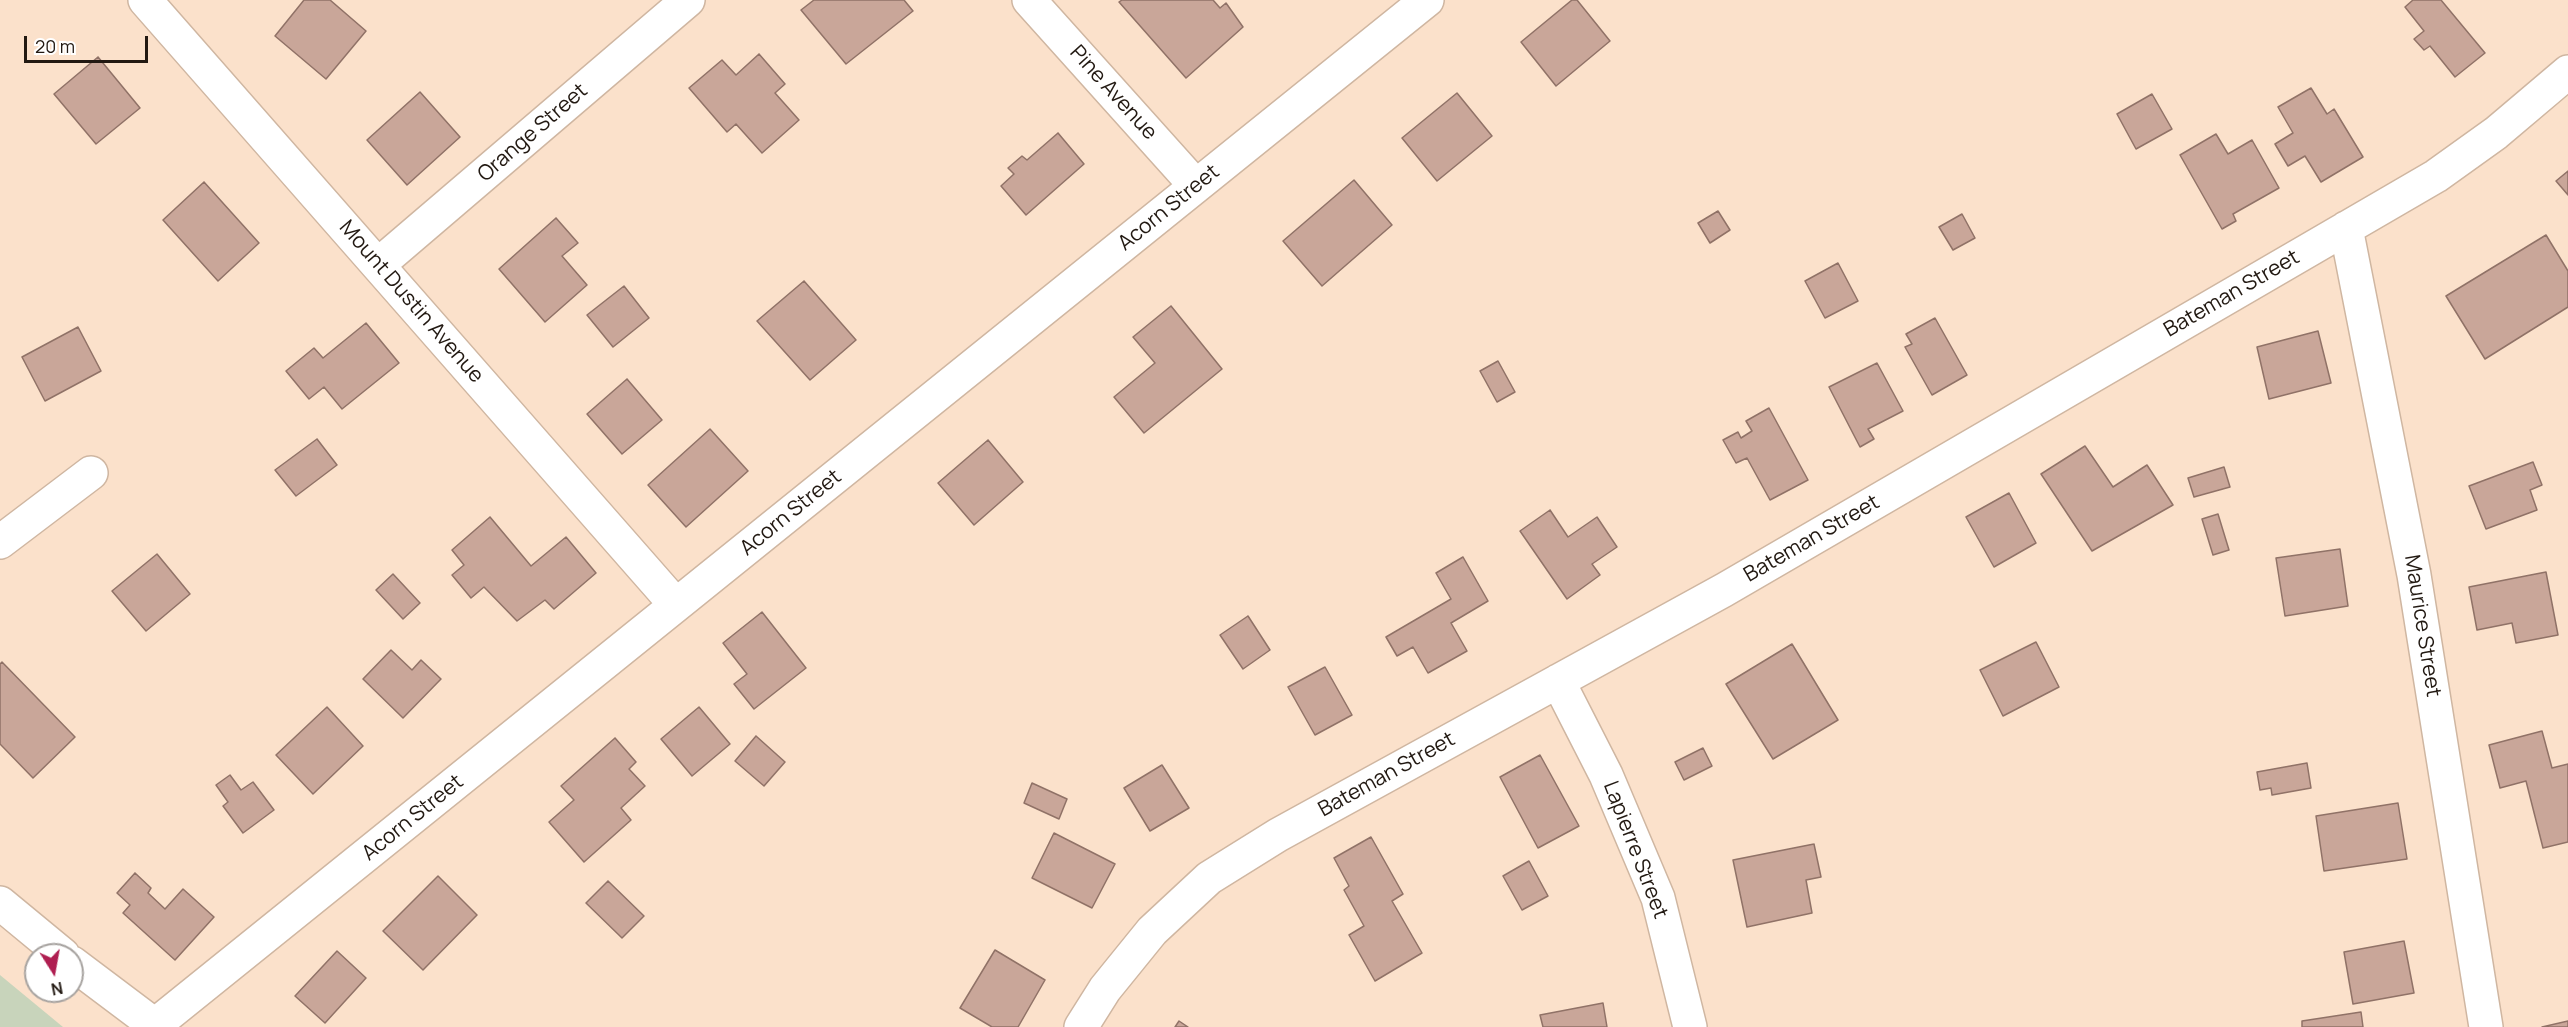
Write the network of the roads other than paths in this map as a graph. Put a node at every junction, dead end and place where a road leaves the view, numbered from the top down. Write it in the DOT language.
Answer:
graph roads {
  1 [pos="145,0"];
  2 [pos="688,0"];
  3 [pos="1029,0"];
  4 [pos="1427,0"];
  5 [pos="2568,72"];
  6 [pos="1196,186"];
  7 [pos="2346,228"];
  8 [pos="378,265"];
  9 [pos="91,473"];
  10 [pos="0,542"];
  11 [pos="676,605"];
  12 [pos="1558,681"];
  13 [pos="0,903"];
  14 [pos="48,943"];
  15 [pos="84,972"];
  16 [pos="156,1026"];
  17 [pos="1081,1027"];
  18 [pos="1690,1027"];
  19 [pos="2486,1027"];
  1 -- 8 [label="street, Mount Dustin Avenue"];
  2 -- 8 [label="street, Orange Street"];
  3 -- 6 [label="street, Pine Avenue"];
  4 -- 6 [label="street, Acorn Street"];
  5 -- 7 [label="street, Bateman Street"];
  6 -- 11 [label="street, Acorn Street"];
  7 -- 12 [label="street, Bateman Street"];
  7 -- 19 [label="street, Maurice Street"];
  8 -- 11 [label="street, Mount Dustin Avenue"];
  9 -- 10 [label="street"];
  11 -- 16 [label="street, Acorn Street"];
  12 -- 17 [label="street, Bateman Street"];
  12 -- 18 [label="street, Lapierre Street"];
  13 -- 14 [label="street"];
  15 -- 16 [label="street"];
}
